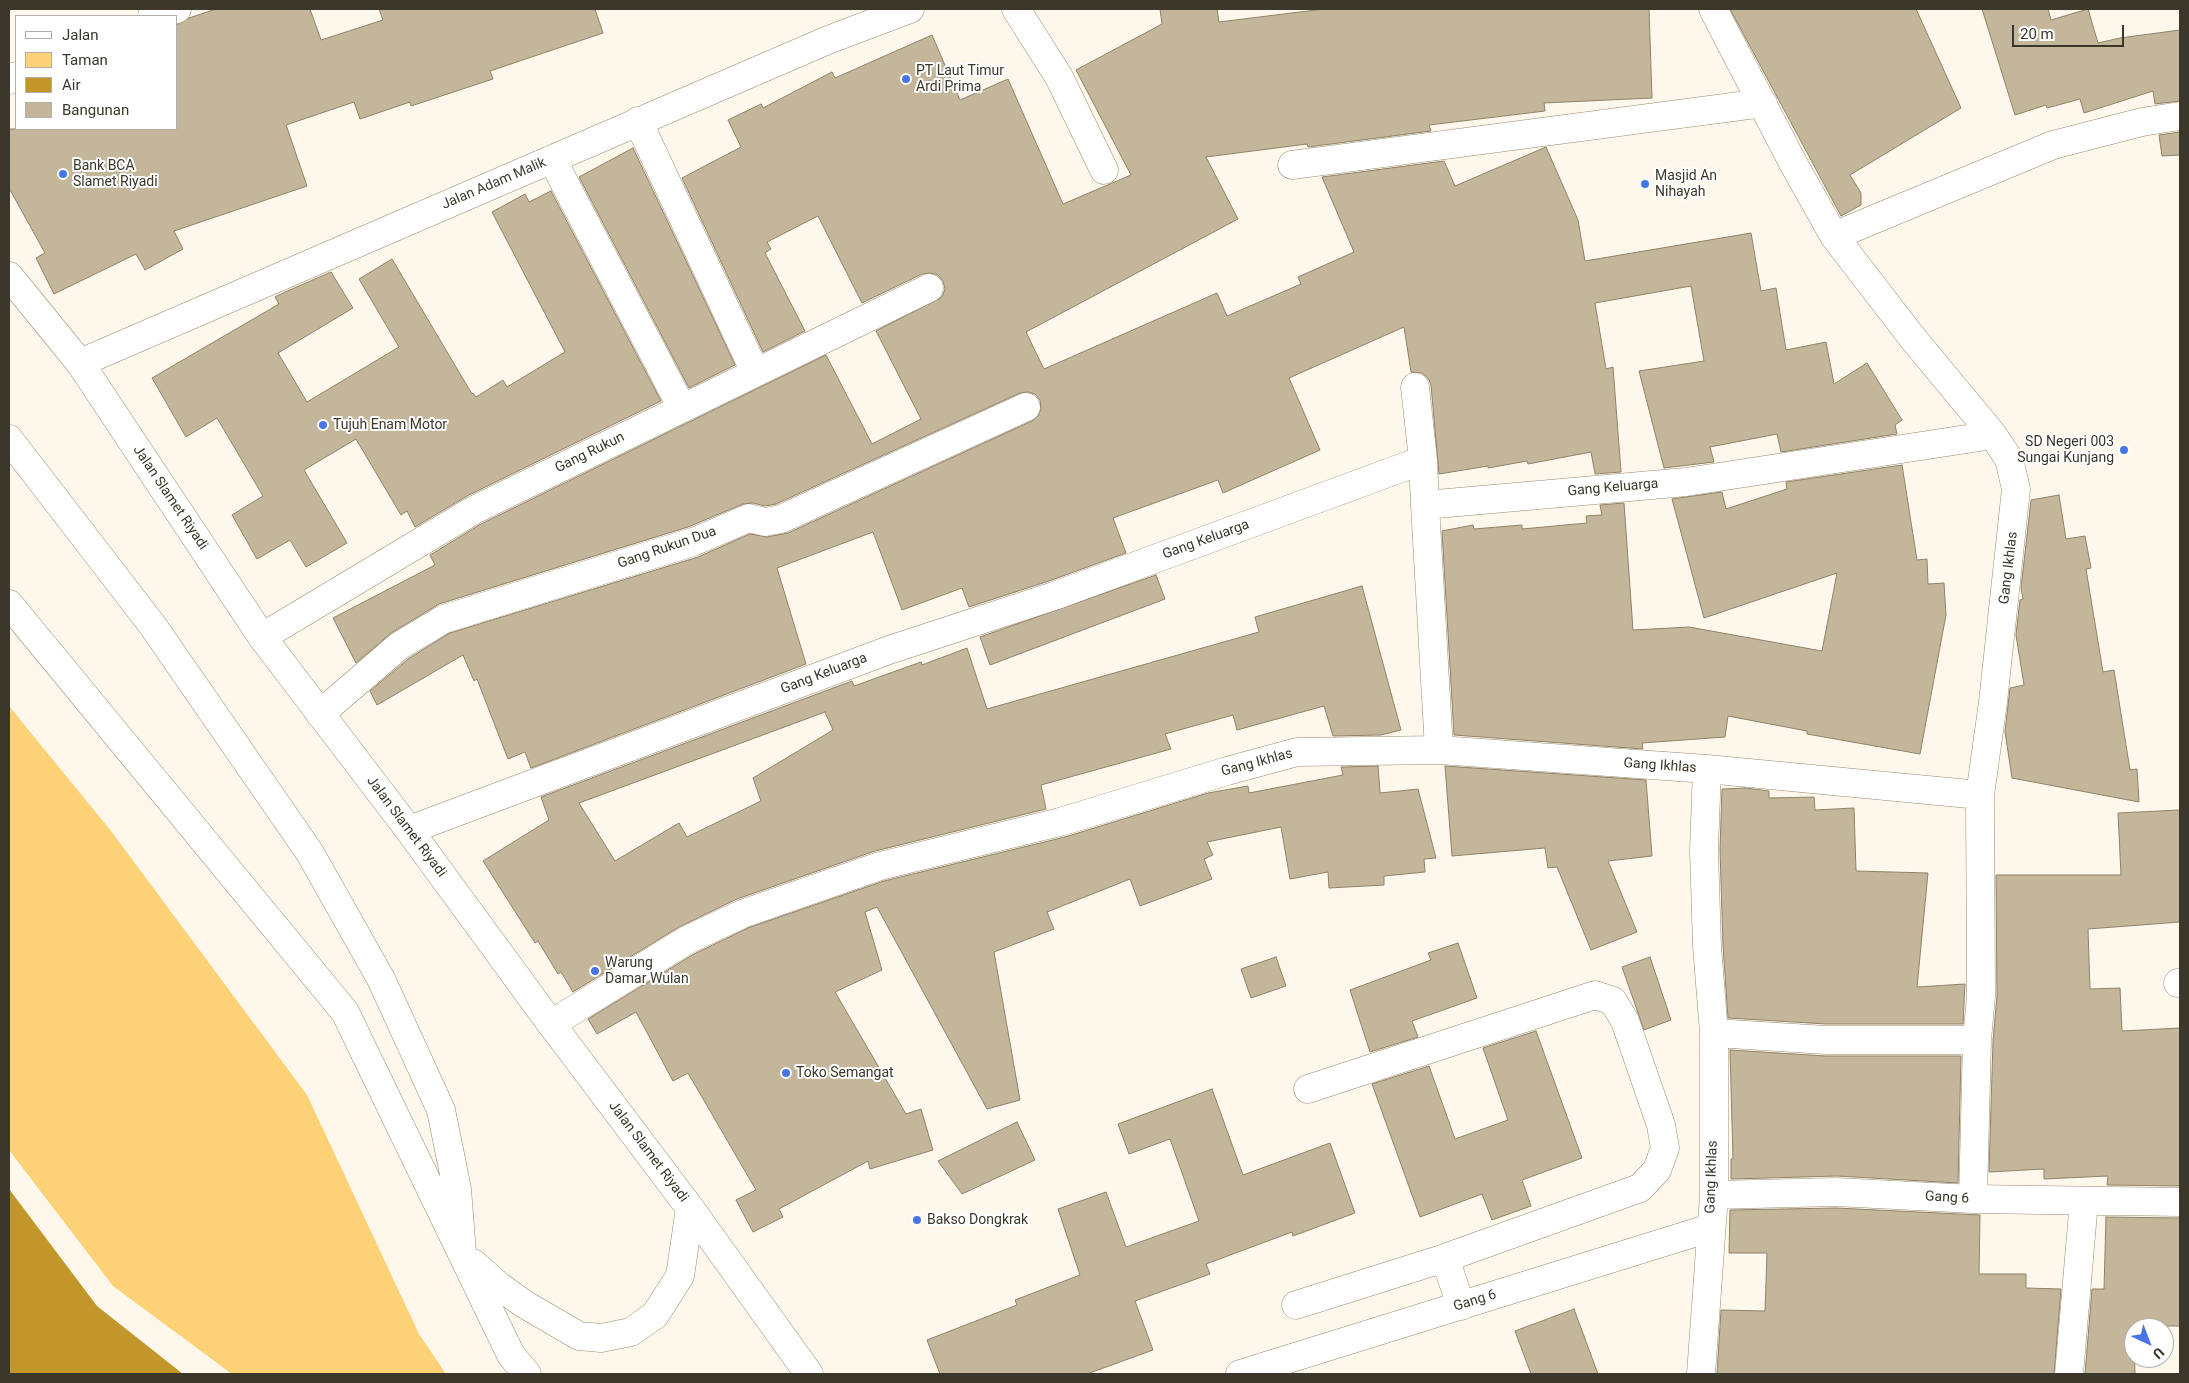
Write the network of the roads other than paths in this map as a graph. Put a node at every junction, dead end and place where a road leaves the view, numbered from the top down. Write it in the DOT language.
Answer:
graph roads {
  1 [pos="177,9"];
  2 [pos="910,9"];
  3 [pos="1016,9"];
  4 [pos="1713,9"];
  5 [pos="156,15"];
  6 [pos="1763,103"];
  7 [pos="2180,116"];
  8 [pos="638,121"];
  9 [pos="552,159"];
  10 [pos="1292,166"];
  11 [pos="1104,170"];
  12 [pos="1834,236"];
  13 [pos="9,276"];
  14 [pos="929,288"];
  15 [pos="80,363"];
  16 [pos="755,372"];
  17 [pos="1415,387"];
  18 [pos="1026,407"];
  19 [pos="682,408"];
  20 [pos="1993,435"];
  21 [pos="9,439"];
  22 [pos="1423,460"];
  23 [pos="1425,505"];
  24 [pos="9,604"];
  25 [pos="262,637"];
  26 [pos="320,714"];
  27 [pos="1439,750"];
  28 [pos="1707,769"];
  29 [pos="1980,795"];
  30 [pos="409,830"];
  31 [pos="551,1024"];
  32 [pos="1714,1033"];
  33 [pos="1977,1040"];
  34 [pos="1308,1089"];
  35 [pos="1714,1195"];
  36 [pos="1973,1199"];
  37 [pos="2084,1201"];
  38 [pos="2180,1202"];
  39 [pos="690,1208"];
  40 [pos="1710,1228"];
  41 [pos="462,1253"];
  42 [pos="1445,1258"];
  43 [pos="1296,1305"];
  44 [pos="1461,1306"];
  45 [pos="527,1374"];
  46 [pos="809,1374"];
  47 [pos="1240,1374"];
  48 [pos="1701,1374"];
  49 [pos="2069,1374"];
  1 -- 5 [label="main road"];
  2 -- 8 [label="main road, Jalan Adam Malik"];
  3 -- 11 [label="main road"];
  4 -- 6 [label="main road, Gang Ikhlas"];
  6 -- 10 [label="main road"];
  6 -- 12 [label="main road, Gang Ikhlas"];
  7 -- 12 [label="main road"];
  8 -- 9 [label="main road, Jalan Adam Malik"];
  8 -- 16 [label="main road"];
  9 -- 15 [label="main road, Jalan Adam Malik"];
  9 -- 19 [label="main road"];
  12 -- 20 [label="main road, Gang Ikhlas"];
  13 -- 15 [label="main road, Jalan Slamet Riyadi"];
  14 -- 16 [label="main road, Gang Rukun"];
  15 -- 25 [label="main road, Jalan Slamet Riyadi"];
  16 -- 19 [label="main road, Gang Rukun"];
  17 -- 22 [label="main road"];
  18 -- 26 [label="main road, Gang Rukun Dua"];
  19 -- 25 [label="main road, Gang Rukun"];
  20 -- 23 [label="main road, Gang Keluarga"];
  20 -- 29 [label="main road, Gang Ikhlas"];
  21 -- 41 [label="main road"];
  22 -- 23 [label="main road"];
  22 -- 30 [label="main road, Gang Keluarga"];
  23 -- 27 [label="main road"];
  24 -- 41 [label="main road"];
  25 -- 26 [label="main road, Jalan Slamet Riyadi"];
  26 -- 30 [label="main road, Jalan Slamet Riyadi"];
  27 -- 28 [label="main road, Gang Ikhlas"];
  27 -- 31 [label="main road, Gang Ikhlas"];
  28 -- 29 [label="main road, Gang Ikhlas"];
  28 -- 32 [label="main road, Gang Ikhlas"];
  29 -- 33 [label="main road, Gang Ikhlas"];
  30 -- 31 [label="main road, Jalan Slamet Riyadi"];
  31 -- 39 [label="main road, Jalan Slamet Riyadi"];
  32 -- 33 [label="main road"];
  32 -- 35 [label="main road, Gang Ikhlas"];
  33 -- 36 [label="main road, Gang Ikhlas"];
  34 -- 42 [label="main road"];
  35 -- 36 [label="main road, Gang 6"];
  35 -- 40 [label="main road, Gang Ikhlas"];
  36 -- 37 [label="main road, Gang 6"];
  37 -- 38 [label="main road, Gang 6"];
  37 -- 49 [label="main road"];
  39 -- 41 [label="main road"];
  39 -- 46 [label="main road, Jalan Slamet Riyadi"];
  40 -- 44 [label="main road, Gang 6"];
  40 -- 48 [label="main road, Gang Ikhlas"];
  41 -- 45 [label="main road"];
  42 -- 43 [label="main road"];
  42 -- 44 [label="main road"];
  44 -- 47 [label="main road, Gang 6"];
}
